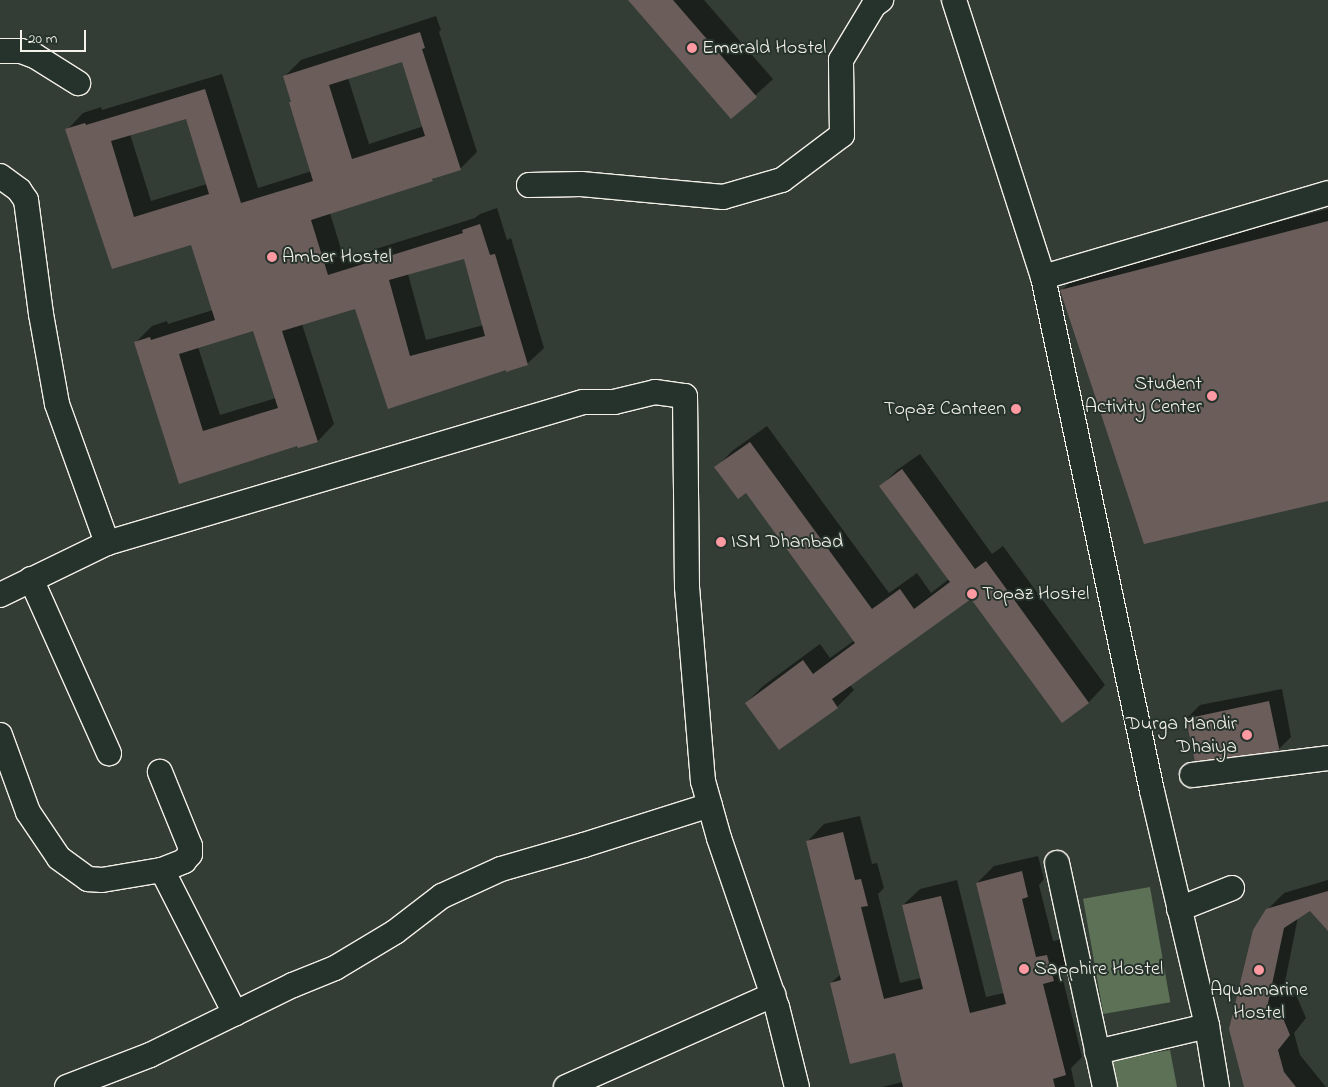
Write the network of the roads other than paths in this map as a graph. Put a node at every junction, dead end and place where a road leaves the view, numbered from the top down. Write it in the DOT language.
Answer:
graph roads {
  1 [pos="881,0"];
  2 [pos="954,0"];
  3 [pos="0,51"];
  4 [pos="78,83"];
  5 [pos="0,176"];
  6 [pos="529,184"];
  7 [pos="1328,193"];
  8 [pos="1043,278"];
  9 [pos="107,543"];
  10 [pos="31,579"];
  11 [pos="0,595"];
  12 [pos="0,735"];
  13 [pos="109,753"];
  14 [pos="1328,758"];
  15 [pos="160,772"];
  16 [pos="1192,776"];
  17 [pos="710,805"];
  18 [pos="1057,863"];
  19 [pos="162,870"];
  20 [pos="1232,888"];
  21 [pos="1179,909"];
  22 [pos="773,995"];
  23 [pos="236,1014"];
  24 [pos="1207,1026"];
  25 [pos="1097,1052"];
  26 [pos="67,1087"];
  27 [pos="566,1087"];
  28 [pos="796,1087"];
  29 [pos="1105,1087"];
  30 [pos="1217,1087"];
  1 -- 6 [label="street"];
  2 -- 8 [label="street"];
  3 -- 4 [label="street"];
  5 -- 9 [label="street"];
  7 -- 8 [label="street"];
  8 -- 21 [label="street"];
  9 -- 10 [label="street"];
  9 -- 17 [label="street"];
  10 -- 11 [label="street"];
  10 -- 13 [label="street"];
  12 -- 19 [label="street"];
  14 -- 16 [label="street"];
  15 -- 19 [label="street"];
  17 -- 22 [label="street"];
  17 -- 23 [label="street"];
  18 -- 25 [label="street"];
  19 -- 23 [label="street"];
  20 -- 21 [label="street"];
  21 -- 24 [label="street"];
  22 -- 27 [label="street"];
  22 -- 28 [label="street"];
  23 -- 26 [label="street"];
  24 -- 25 [label="street"];
  24 -- 30 [label="street"];
  25 -- 29 [label="street"];
}
